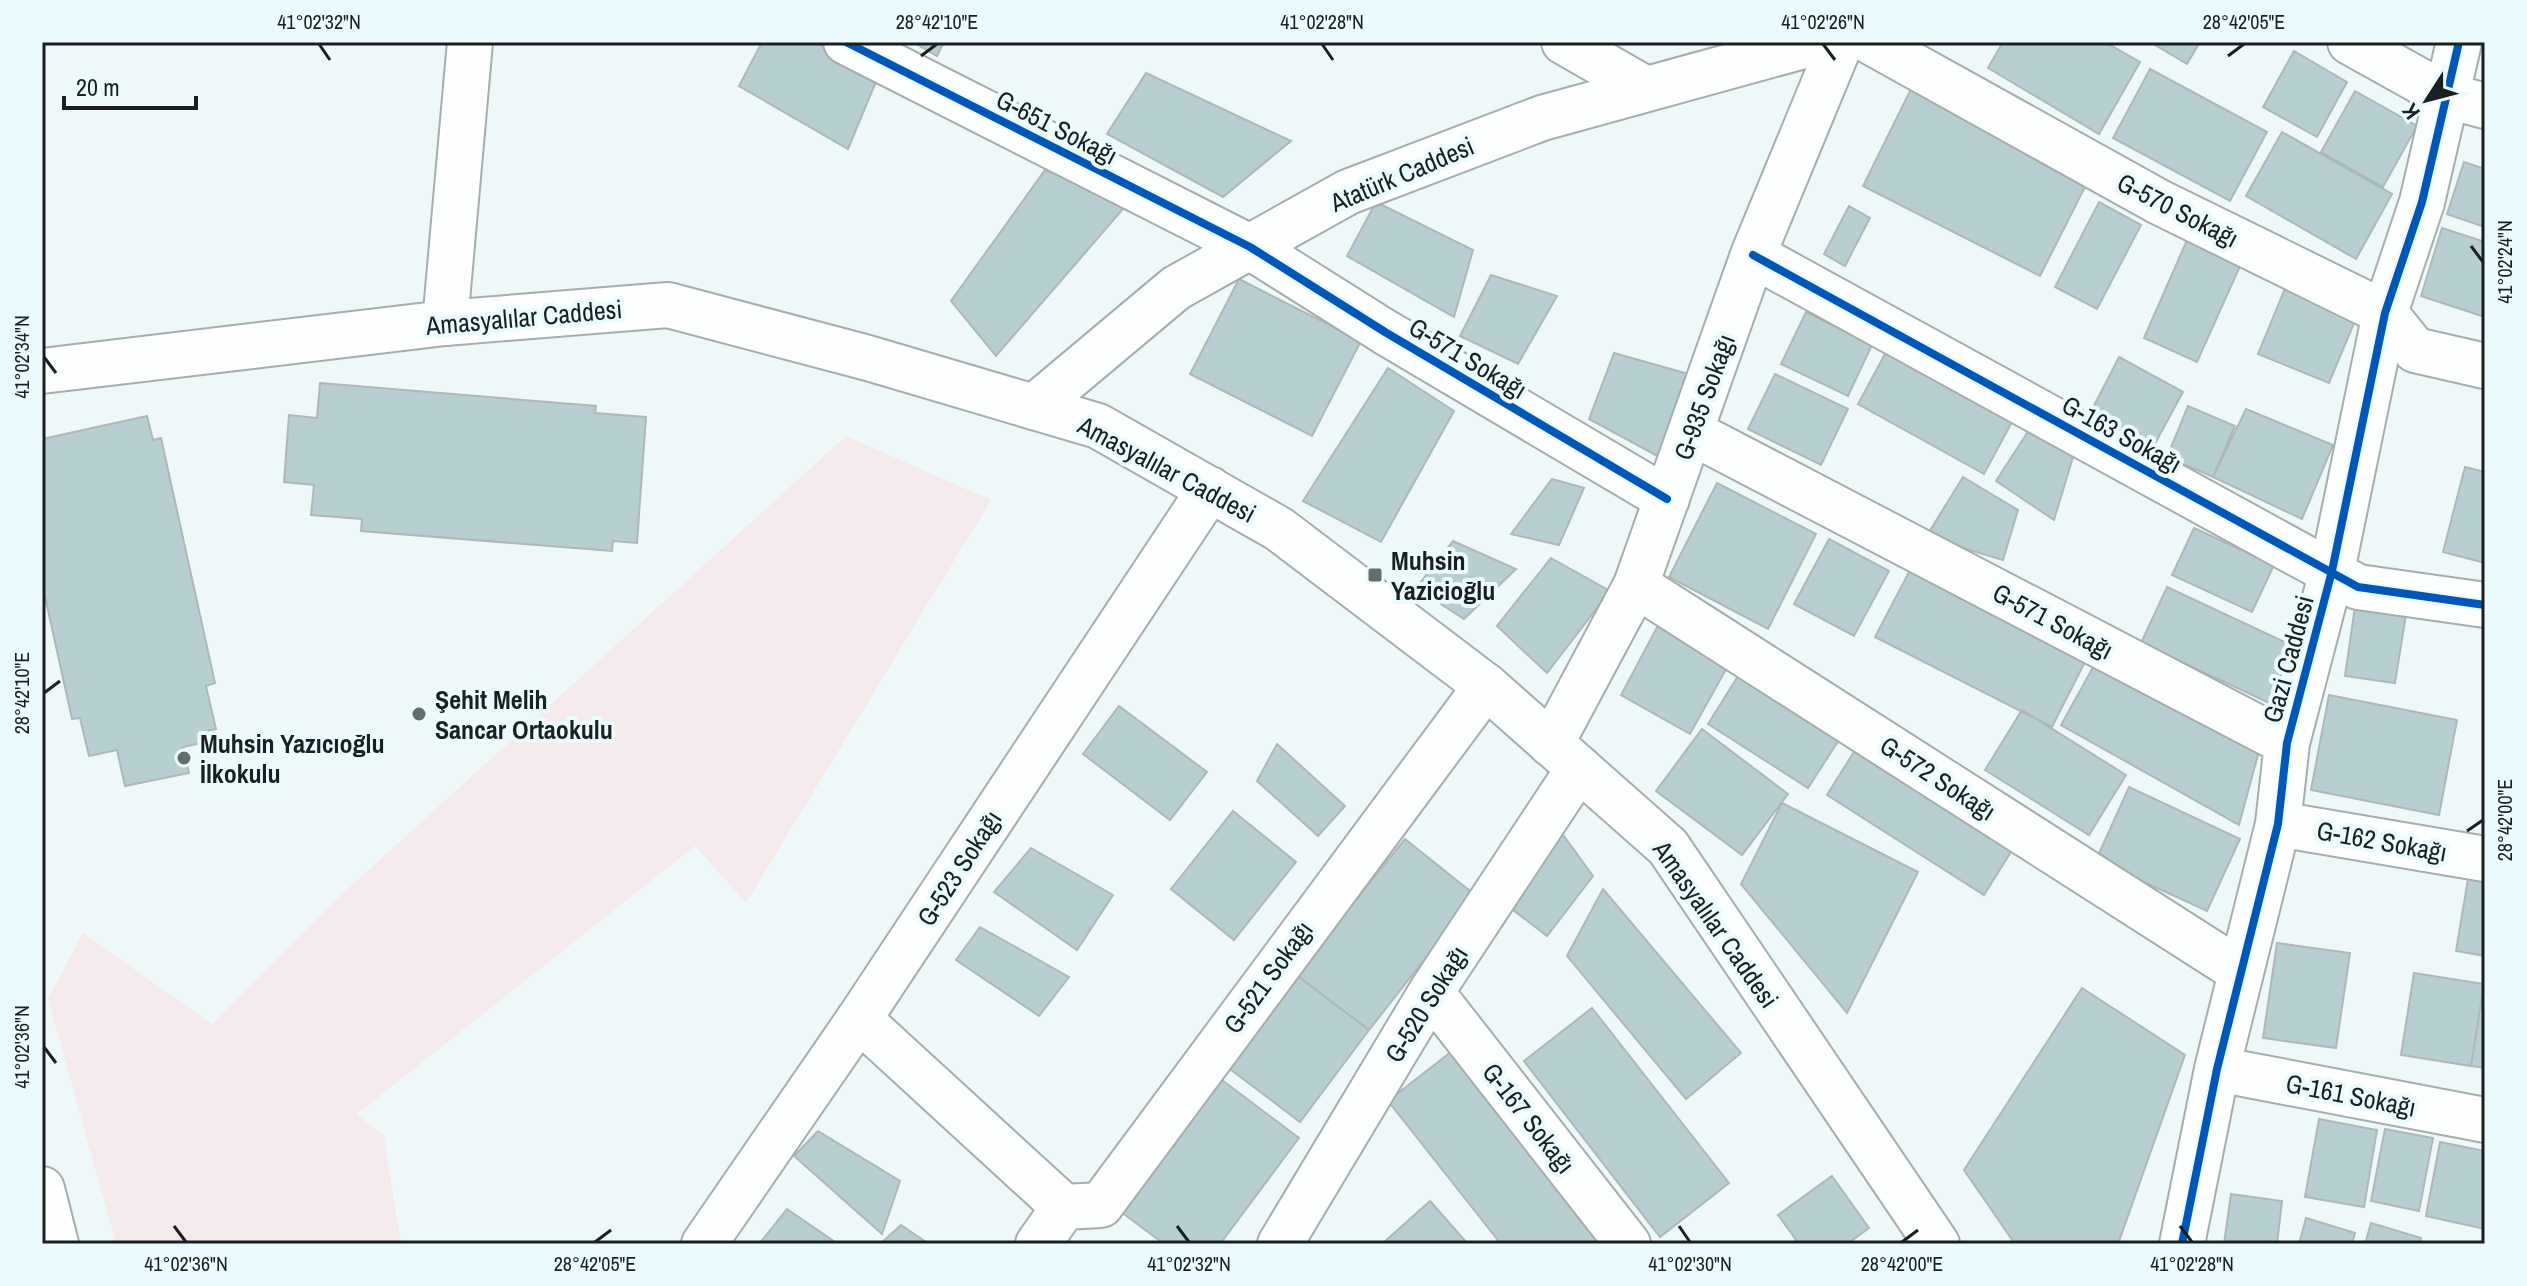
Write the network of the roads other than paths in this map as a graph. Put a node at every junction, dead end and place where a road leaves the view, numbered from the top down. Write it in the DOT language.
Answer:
graph roads {
  1 [pos="470,42"];
  2 [pos="846,42"];
  3 [pos="1564,42"];
  4 [pos="1818,42"];
  5 [pos="1841,42"];
  6 [pos="1871,42"];
  7 [pos="2350,42"];
  8 [pos="2459,42"];
  9 [pos="1646,89"];
  10 [pos="2465,101"];
  11 [pos="1250,247"];
  12 [pos="1753,255"];
  13 [pos="2385,313"];
  14 [pos="445,323"];
  15 [pos="2485,366"];
  16 [pos="42,371"];
  17 [pos="1034,407"];
  18 [pos="1691,432"];
  19 [pos="1210,489"];
  20 [pos="1667,499"];
  21 [pos="2332,571"];
  22 [pos="1636,585"];
  23 [pos="2485,605"];
  24 [pos="1486,686"];
  25 [pos="2287,743"];
  26 [pos="1565,756"];
  27 [pos="2278,824"];
  28 [pos="2485,859"];
  29 [pos="2240,971"];
  30 [pos="1431,992"];
  31 [pos="859,1019"];
  32 [pos="2217,1069"];
  33 [pos="2485,1120"];
  34 [pos="42,1189"];
  35 [pos="1064,1207"];
  36 [pos="1294,1236"];
  37 [pos="56,1244"];
  38 [pos="704,1244"];
  39 [pos="1038,1244"];
  40 [pos="1628,1244"];
  41 [pos="1937,1244"];
  42 [pos="2182,1244"];
  1 -- 14 [label="street"];
  2 -- 11 [label="street, G-651 Sokağı"];
  3 -- 9 [label="street"];
  4 -- 9 [label="street, Atatürk Caddesi"];
  5 -- 12 [label="street, G-935 Sokağı"];
  6 -- 13 [label="street, G-570 Sokağı"];
  7 -- 10 [label="street"];
  8 -- 10 [label="street, Gazi Caddesi"];
  9 -- 11 [label="street, Atatürk Caddesi"];
  10 -- 13 [label="street, Gazi Caddesi"];
  11 -- 17 [label="street, Atatürk Caddesi"];
  11 -- 20 [label="street, G-571 Sokağı"];
  12 -- 18 [label="street, G-935 Sokağı"];
  12 -- 21 [label="street, G-163 Sokağı"];
  13 -- 15 [label="street, G-570 Sokağı"];
  13 -- 21 [label="street, Gazi Caddesi"];
  14 -- 16 [label="street, Amasyalılar Caddesi"];
  14 -- 17 [label="street, Amasyalılar Caddesi"];
  17 -- 19 [label="street, Amasyalılar Caddesi"];
  18 -- 20 [label="street, G-935 Sokağı"];
  18 -- 25 [label="street, G-571 Sokağı"];
  19 -- 24 [label="street, Amasyalılar Caddesi"];
  19 -- 31 [label="street, G-523 Sokağı"];
  20 -- 22 [label="street, G-935 Sokağı"];
  21 -- 23 [label="street, G-163 Sokağı"];
  21 -- 25 [label="street, Gazi Caddesi"];
  22 -- 26 [label="street, G-935 Sokağı"];
  22 -- 29 [label="street, G-572 Sokağı"];
  24 -- 26 [label="street, Amasyalılar Caddesi"];
  24 -- 35 [label="street, G-521 Sokağı"];
  25 -- 27 [label="street, Gazi Caddesi"];
  26 -- 30 [label="street, G-520 Sokağı"];
  26 -- 41 [label="street, Amasyalılar Caddesi"];
  27 -- 28 [label="street, G-162 Sokağı"];
  27 -- 29 [label="street, Gazi Caddesi"];
  29 -- 32 [label="street, Gazi Caddesi"];
  30 -- 36 [label="street, G-520 Sokağı"];
  30 -- 40 [label="street, G-167 Sokağı"];
  31 -- 35 [label="street"];
  31 -- 38 [label="street, G-523 Sokağı"];
  32 -- 33 [label="street, G-161 Sokağı"];
  32 -- 42 [label="street, Gazi Caddesi"];
  34 -- 37 [label="street"];
  35 -- 39 [label="street"];
}
